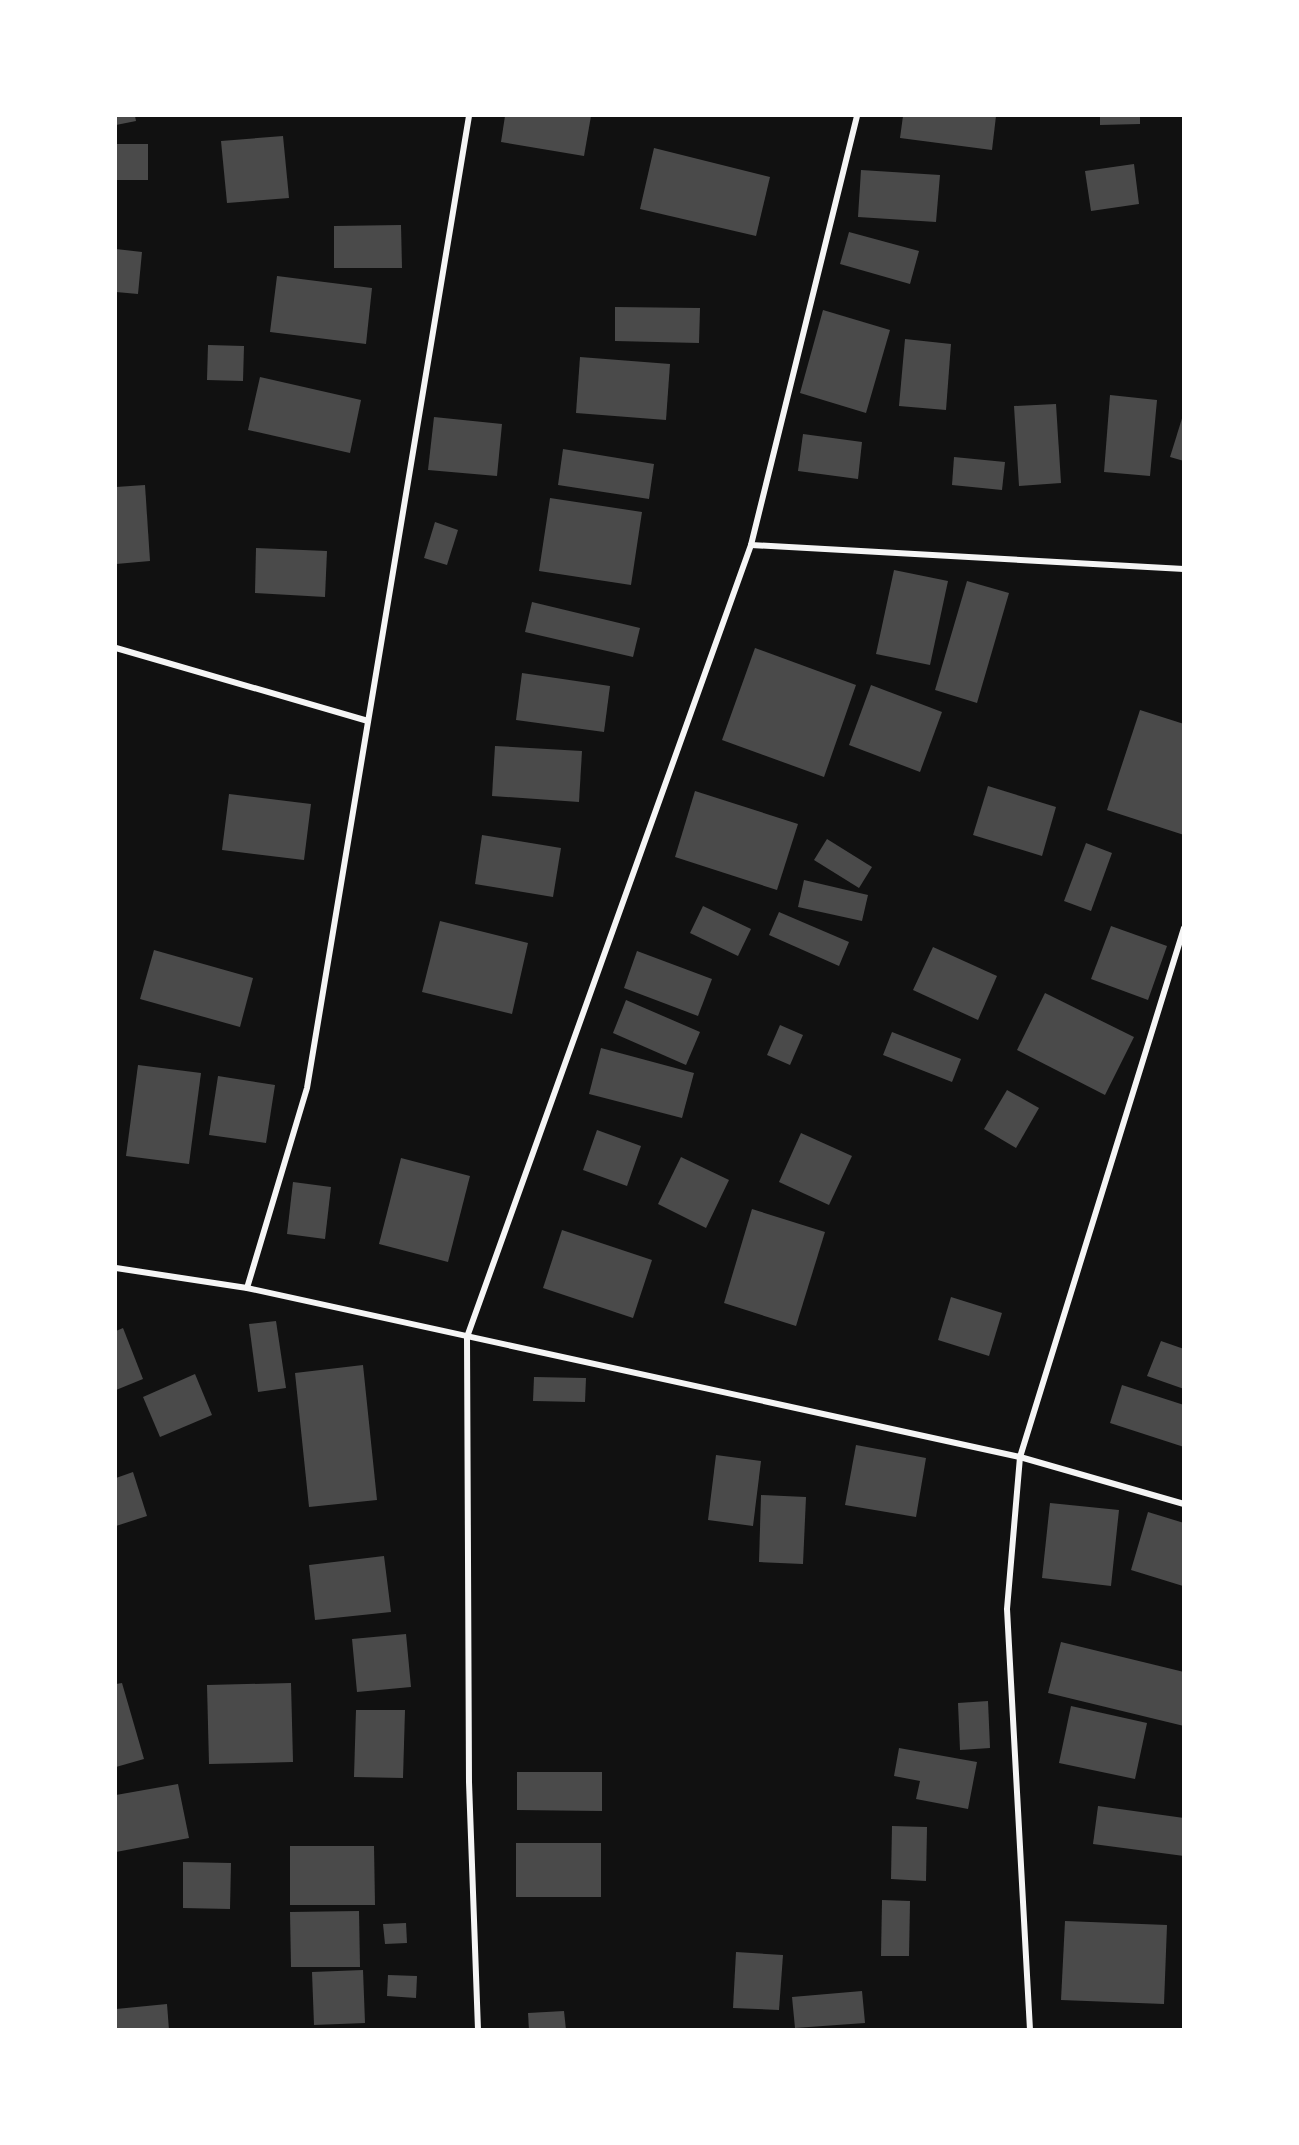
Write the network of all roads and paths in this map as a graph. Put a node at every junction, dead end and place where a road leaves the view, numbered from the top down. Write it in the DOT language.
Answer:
graph roads {
  1 [pos="469,116"];
  2 [pos="857,116"];
  3 [pos="750,545"];
  4 [pos="1184,569"];
  5 [pos="116,648"];
  6 [pos="368,721"];
  7 [pos="1184,928"];
  8 [pos="116,1268"];
  9 [pos="247,1287"];
  10 [pos="467,1337"];
  11 [pos="1020,1456"];
  12 [pos="1184,1504"];
  13 [pos="478,2030"];
  14 [pos="1030,2030"];
  1 -- 6 [label="street"];
  2 -- 3 [label="street"];
  3 -- 4 [label="street"];
  3 -- 10 [label="street"];
  5 -- 6 [label="street"];
  6 -- 9 [label="street"];
  7 -- 11 [label="street"];
  8 -- 9 [label="street"];
  9 -- 10 [label="street"];
  10 -- 11 [label="street"];
  10 -- 13 [label="street"];
  11 -- 12 [label="street"];
  11 -- 14 [label="street"];
}
